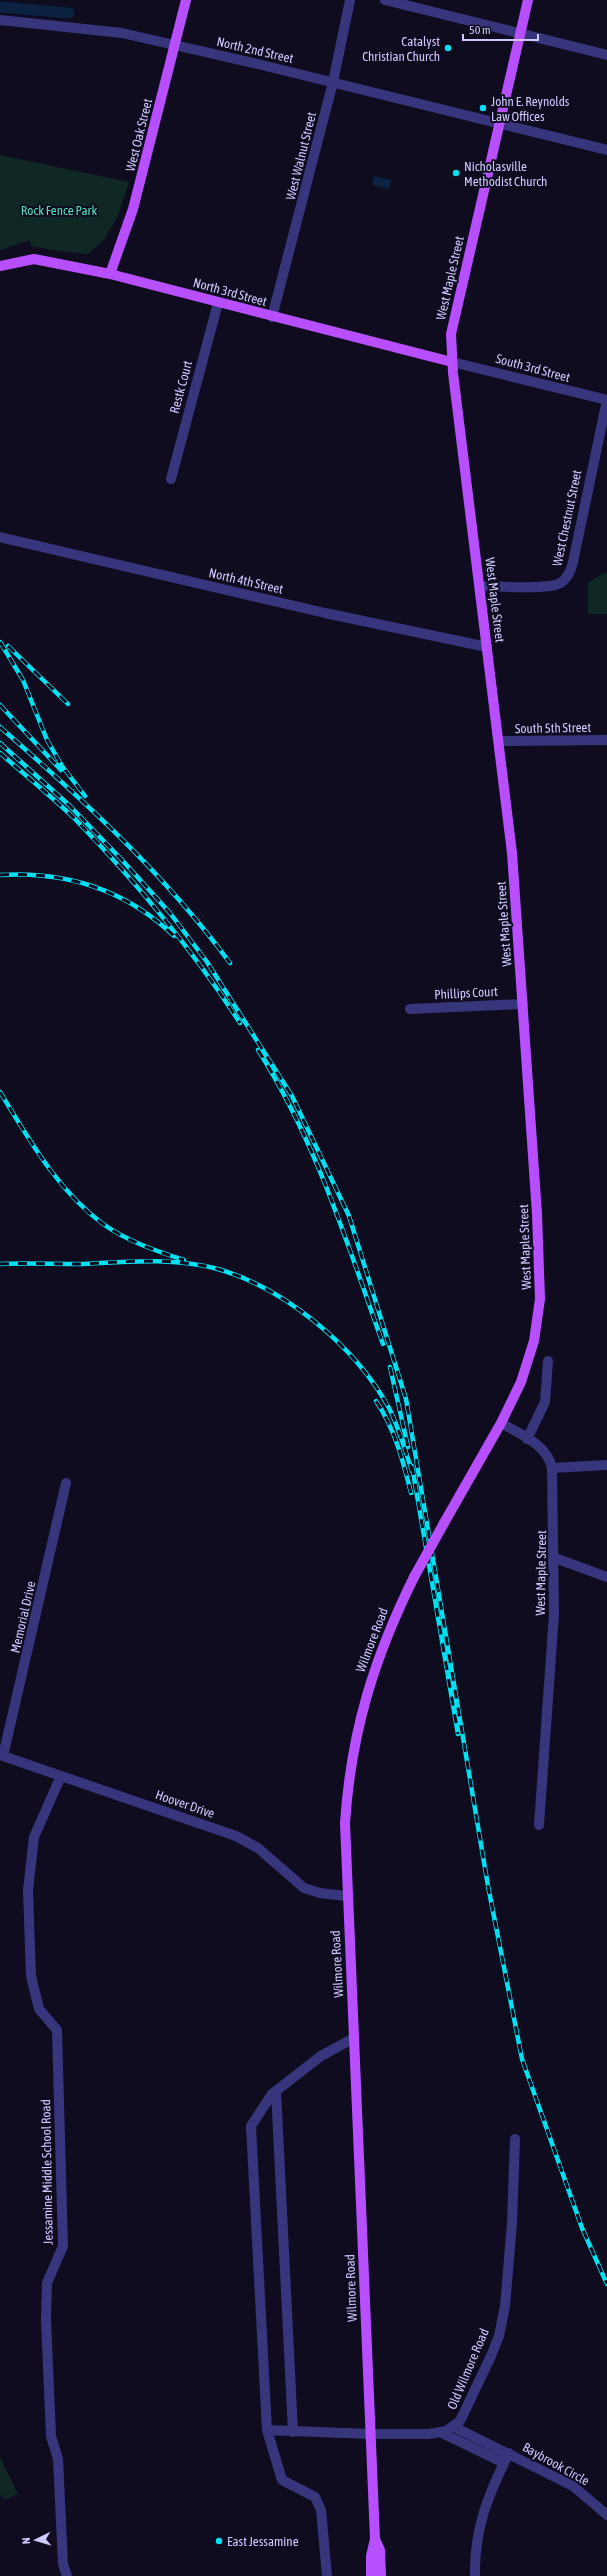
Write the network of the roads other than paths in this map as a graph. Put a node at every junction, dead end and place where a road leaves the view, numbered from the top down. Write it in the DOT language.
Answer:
graph roads {
  1 [pos="186,0"];
  2 [pos="350,0"];
  3 [pos="385,0"];
  4 [pos="528,0"];
  5 [pos="0,20"];
  6 [pos="520,35"];
  7 [pos="175,45"];
  8 [pos="607,55"];
  9 [pos="333,82"];
  10 [pos="500,125"];
  11 [pos="607,150"];
  12 [pos="0,266"];
  13 [pos="110,274"];
  14 [pos="218,303"];
  15 [pos="272,317"];
  16 [pos="452,362"];
  17 [pos="607,400"];
  18 [pos="171,479"];
  19 [pos="0,537"];
  20 [pos="480,586"];
  21 [pos="487,647"];
  22 [pos="607,740"];
  23 [pos="499,741"];
  24 [pos="523,1004"];
  25 [pos="410,1009"];
  26 [pos="548,1361"];
  27 [pos="501,1423"];
  28 [pos="527,1439"];
  29 [pos="607,1465"];
  30 [pos="552,1468"];
  31 [pos="66,1483"];
  32 [pos="555,1558"];
  33 [pos="607,1577"];
  34 [pos="2,1756"];
  35 [pos="61,1776"];
  36 [pos="539,1825"];
  37 [pos="346,1896"];
  38 [pos="354,2038"];
  39 [pos="276,2091"];
  40 [pos="515,2139"];
  41 [pos="454,2427"];
  42 [pos="267,2430"];
  43 [pos="293,2432"];
  44 [pos="440,2432"];
  45 [pos="370,2434"];
  46 [pos="509,2453"];
  47 [pos="504,2463"];
  48 [pos="607,2515"];
  49 [pos="374,2539"];
  50 [pos="67,2576"];
  51 [pos="328,2576"];
  52 [pos="371,2576"];
  53 [pos="380,2576"];
  54 [pos="475,2576"];
  1 -- 7 [label="main road, West Oak Street"];
  2 -- 9 [label="street, West Walnut Street"];
  3 -- 6 [label="street"];
  4 -- 6 [label="main road, West Maple Street"];
  5 -- 7 [label="street, North 2nd Street"];
  6 -- 8 [label="street"];
  6 -- 10 [label="main road, West Maple Street"];
  7 -- 9 [label="street, North 2nd Street"];
  7 -- 13 [label="main road, West Oak Street"];
  9 -- 10 [label="street, North 2nd Street"];
  9 -- 15 [label="street, West Walnut Street"];
  10 -- 11 [label="street, North 2nd Street"];
  10 -- 16 [label="main road, West Maple Street"];
  12 -- 13 [label="main road, North 3rd Street"];
  13 -- 14 [label="main road, North 3rd Street"];
  14 -- 15 [label="main road, North 3rd Street"];
  14 -- 18 [label="street, Restk Court"];
  15 -- 16 [label="main road, North 3rd Street"];
  16 -- 17 [label="street, South 3rd Street"];
  16 -- 20 [label="main road, West Maple Street"];
  17 -- 20 [label="street, West Chestnut Street"];
  19 -- 21 [label="street, North 4th Street"];
  20 -- 21 [label="main road, West Maple Street"];
  21 -- 23 [label="main road, West Maple Street"];
  22 -- 23 [label="street, South 5th Street"];
  23 -- 24 [label="main road, West Maple Street"];
  24 -- 25 [label="street, Phillips Court"];
  24 -- 27 [label="main road, West Maple Street"];
  26 -- 28 [label="street"];
  27 -- 28 [label="street, West Maple Street"];
  27 -- 37 [label="main road, Wilmore Road, bridge"];
  28 -- 30 [label="street, West Maple Street"];
  29 -- 30 [label="street"];
  30 -- 32 [label="street, West Maple Street"];
  31 -- 34 [label="street, Memorial Drive"];
  32 -- 33 [label="street"];
  32 -- 36 [label="street, West Maple Street"];
  34 -- 35 [label="street, Hoover Drive"];
  35 -- 37 [label="street, Hoover Drive"];
  35 -- 50 [label="street, Jessamine Middle School Road"];
  37 -- 38 [label="main road, Wilmore Road"];
  38 -- 39 [label="street"];
  38 -- 45 [label="main road, Wilmore Road"];
  39 -- 42 [label="street"];
  39 -- 43 [label="street"];
  40 -- 41 [label="street, Old Wilmore Road"];
  41 -- 44 [label="street, Old Wilmore Road"];
  41 -- 46 [label="street, Baybrook Circle"];
  42 -- 43 [label="street"];
  42 -- 51 [label="street"];
  43 -- 45 [label="street"];
  44 -- 45 [label="street, Old Wilmore Road"];
  44 -- 47 [label="street, Baybrook Circle"];
  45 -- 49 [label="main road, Wilmore Road"];
  46 -- 47 [label="street, Baybrook Circle"];
  46 -- 48 [label="street, Baybrook Circle"];
  47 -- 54 [label="street, Baybrook Circle"];
  49 -- 52 [label="main road, Wilmore Road"];
  49 -- 53 [label="main road, Wilmore Road"];
}
